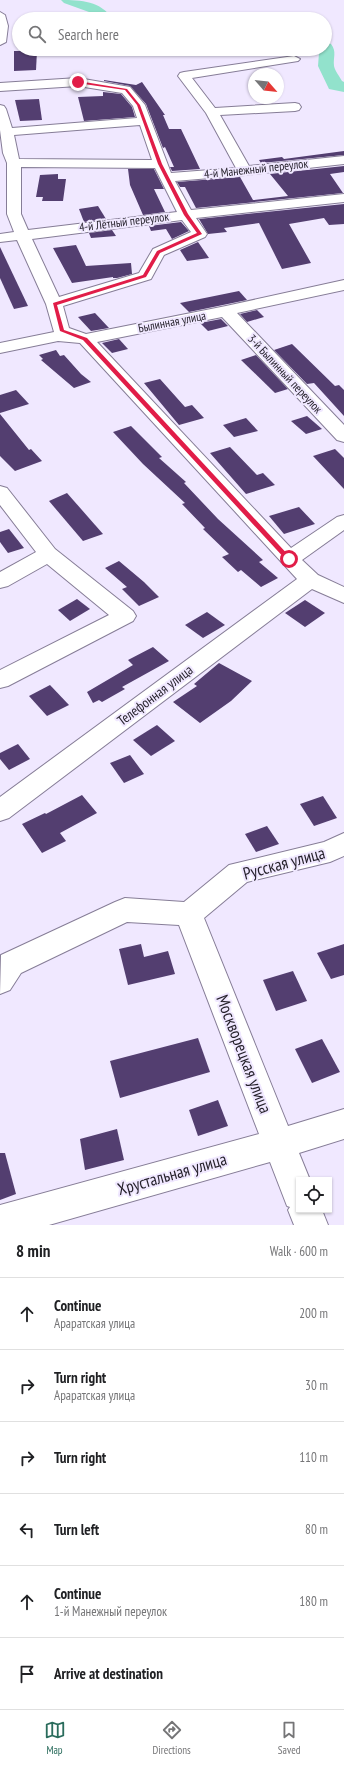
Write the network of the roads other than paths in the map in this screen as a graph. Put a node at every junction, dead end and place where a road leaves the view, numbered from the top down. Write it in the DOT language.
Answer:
graph roads {
  1 [pos="0,15"];
  2 [pos="2,27"];
  3 [pos="0,42"];
  4 [pos="294,59"];
  5 [pos="0,87"];
  6 [pos="295,107"];
  7 [pos="0,108"];
  8 [pos="212,112"];
  9 [pos="145,121"];
  10 [pos="7,132"];
  11 [pos="8,157"];
  12 [pos="344,160"];
  13 [pos="160,164"];
  14 [pos="245,171"];
  15 [pos="168,177"];
  16 [pos="344,198"];
  17 [pos="186,215"];
  18 [pos="21,234"];
  19 [pos="0,238"];
  20 [pos="344,285"];
  21 [pos="326,289"];
  22 [pos="344,303"];
  23 [pos="54,304"];
  24 [pos="226,311"];
  25 [pos="85,339"];
  26 [pos="0,348"];
  27 [pos="344,436"];
  28 [pos="0,492"];
  29 [pos="344,521"];
  30 [pos="48,554"];
  31 [pos="289,559"];
  32 [pos="310,580"];
  33 [pos="0,581"];
  34 [pos="344,596"];
  35 [pos="0,680"];
  36 [pos="0,811"];
  37 [pos="344,844"];
  38 [pos="189,914"];
  39 [pos="0,981"];
  40 [pos="344,1124"];
  41 [pos="279,1144"];
  42 [pos="296,1186"];
  43 [pos="306,1213"];
  44 [pos="0,1222"];
  45 [pos="311,1225"];
  1 -- 2 [label="street"];
  2 -- 3 [label="street"];
  4 -- 8 [label="street"];
  5 -- 9 [label="street"];
  6 -- 8 [label="street"];
  7 -- 10 [label="street"];
  8 -- 14 [label="street"];
  9 -- 10 [label="street"];
  9 -- 13 [label="street"];
  10 -- 11 [label="street"];
  11 -- 13 [label="street"];
  11 -- 18 [label="street"];
  12 -- 14 [label="street, 4-й Манежный переулок"];
  13 -- 15 [label="street"];
  14 -- 15 [label="street, 4-й Манежный переулок"];
  15 -- 17 [label="street"];
  16 -- 17 [label="street, 4-й Лётный переулок"];
  17 -- 18 [label="street, 4-й Лётный переулок"];
  17 -- 23 [label="street"];
  18 -- 19 [label="street, 4-й Лётный переулок"];
  18 -- 23 [label="street"];
  20 -- 21 [label="street, Былинная улица"];
  21 -- 22 [label="street"];
  21 -- 24 [label="street, Былинная улица"];
  23 -- 25 [label="street"];
  24 -- 25 [label="street, Былинная улица"];
  24 -- 27 [label="street, 3-й Былинный переулок"];
  25 -- 26 [label="street, Былинная улица"];
  25 -- 31 [label="street"];
  28 -- 30 [label="street"];
  29 -- 31 [label="street"];
  30 -- 33 [label="street"];
  30 -- 35 [label="street"];
  31 -- 32 [label="street"];
  32 -- 34 [label="street"];
  32 -- 36 [label="street, Телефонная улица"];
  37 -- 38 [label="street, Русская улица"];
  38 -- 39 [label="street"];
  38 -- 41 [label="street, Москворецкая улица"];
  40 -- 41 [label="street, Хрустальная улица"];
  41 -- 42 [label="street, Москворецкая улица"];
  41 -- 44 [label="street, Хрустальная улица"];
  43 -- 45 [label="street"];
}
